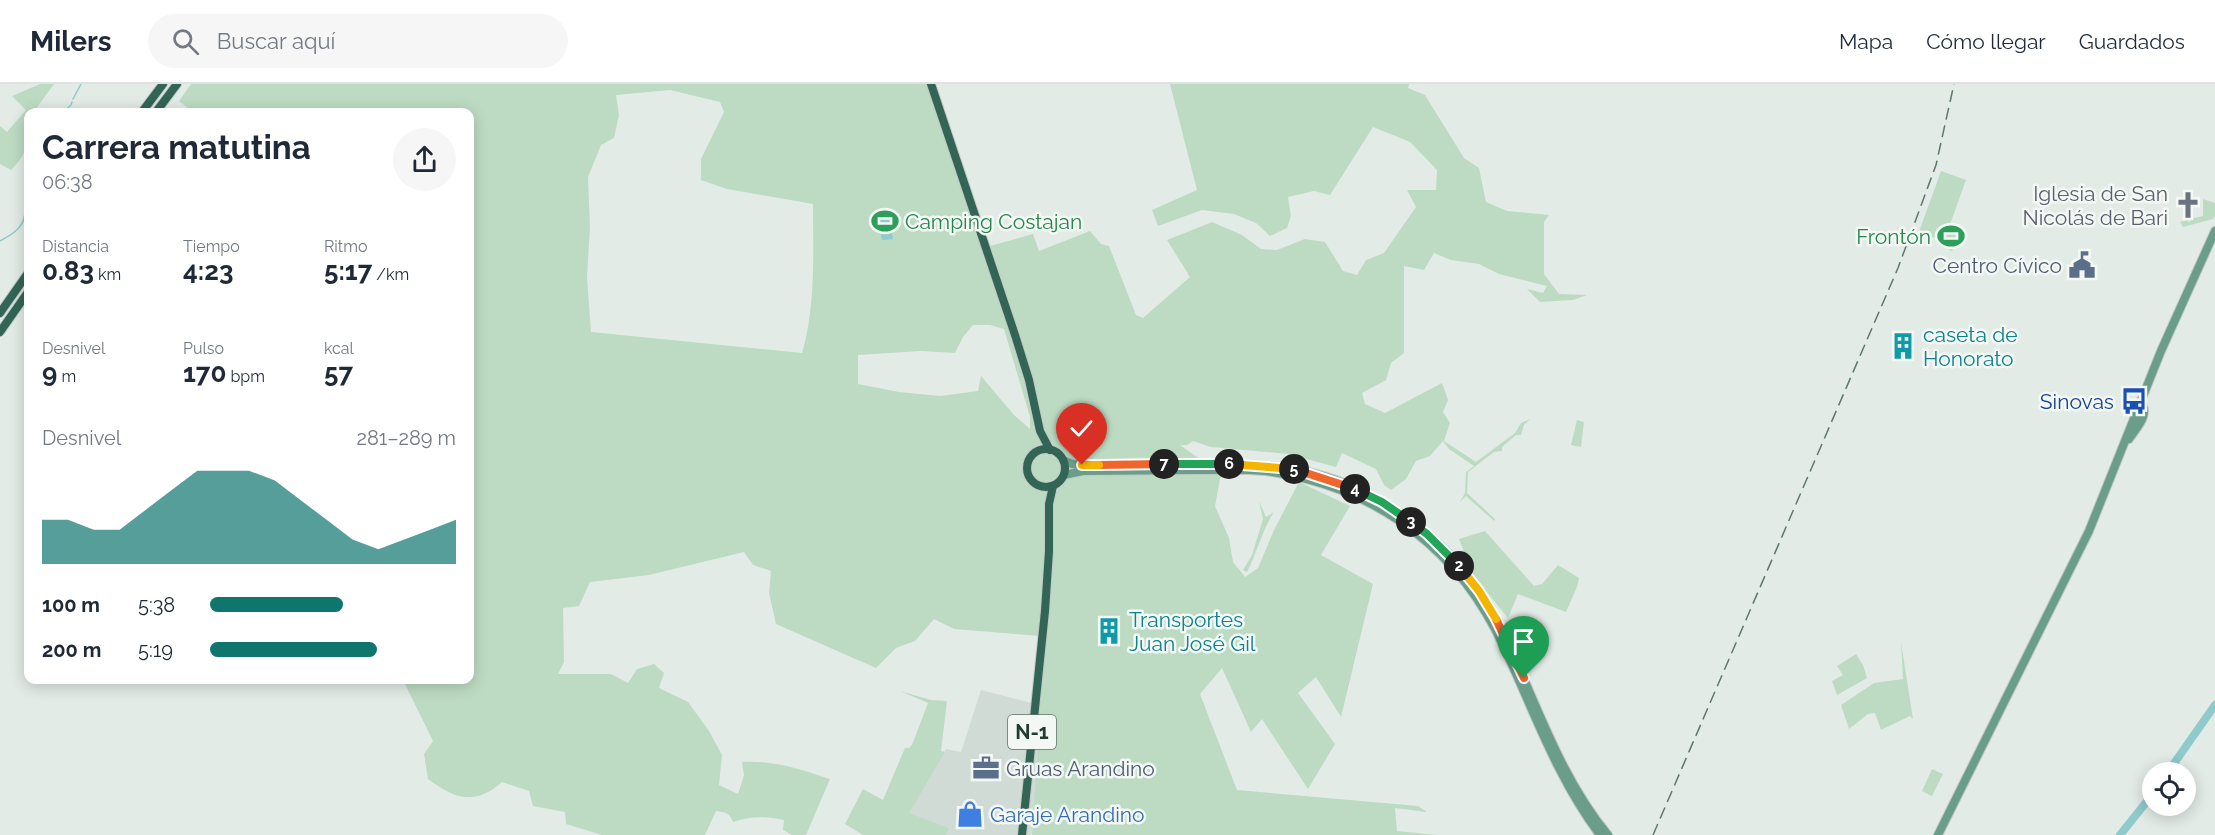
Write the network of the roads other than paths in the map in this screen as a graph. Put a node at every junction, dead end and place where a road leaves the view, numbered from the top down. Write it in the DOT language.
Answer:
graph roads {
  1 [pos="163,84"];
  2 [pos="177,84"];
  3 [pos="932,84"];
  4 [pos="145,108"];
  5 [pos="159,108"];
  6 [pos="2215,231"];
  7 [pos="24,279"];
  8 [pos="24,298"];
  9 [pos="0,313"];
  10 [pos="0,332"];
  11 [pos="1040,431"];
  12 [pos="1050,450"];
  13 [pos="1036,452"];
  14 [pos="1063,460"];
  15 [pos="1064,475"];
  16 [pos="1039,486"];
  17 [pos="1053,486"];
  18 [pos="1049,504"];
  19 [pos="1022,834"];
  20 [pos="1600,835"];
  21 [pos="1608,835"];
  22 [pos="1938,835"];
  1 -- 4 [label="highway"];
  2 -- 5 [label="highway"];
  3 -- 11 [label="highway"];
  6 -- 22 [label="main road"];
  7 -- 9 [label="highway"];
  8 -- 10 [label="highway"];
  11 -- 12 [label="highway"];
  11 -- 13 [label="highway"];
  12 -- 13 [label="highway"];
  12 -- 14 [label="highway"];
  13 -- 16 [label="highway"];
  14 -- 15 [label="highway"];
  14 -- 21 [label="main road"];
  15 -- 17 [label="highway"];
  15 -- 20 [label="main road"];
  16 -- 17 [label="highway"];
  16 -- 18 [label="highway"];
  17 -- 18 [label="highway"];
  18 -- 19 [label="highway, N-1"];
}
